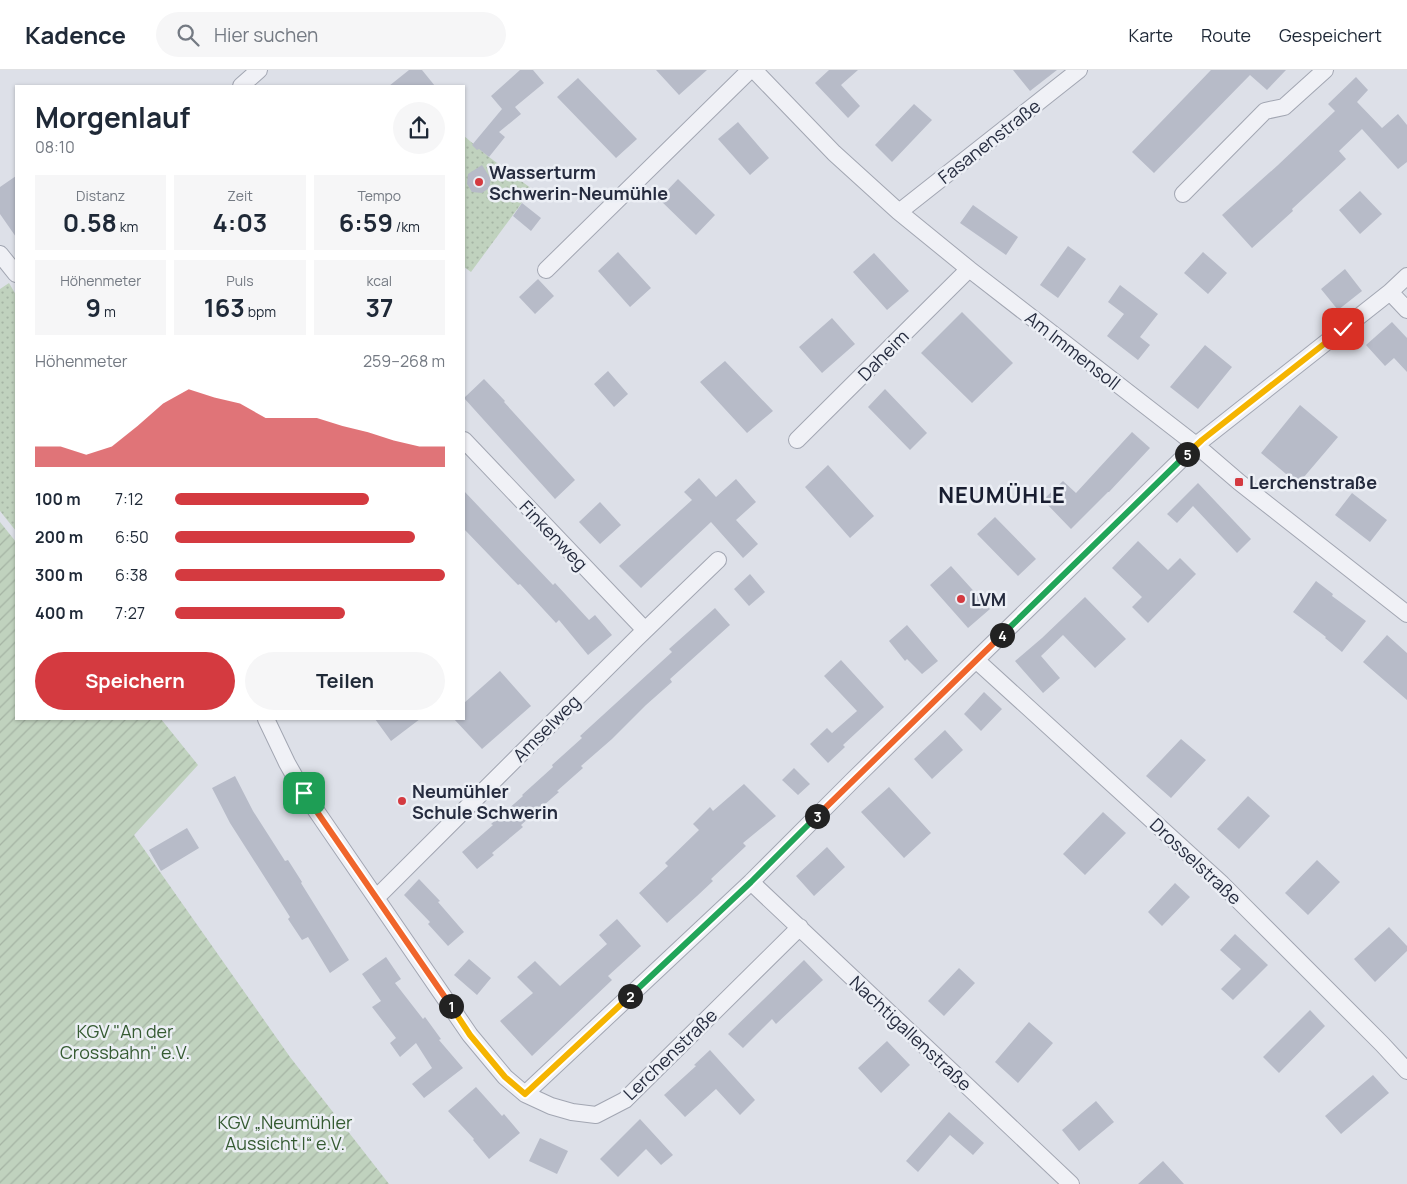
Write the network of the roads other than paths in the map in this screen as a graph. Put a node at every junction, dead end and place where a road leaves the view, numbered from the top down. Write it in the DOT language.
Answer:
graph roads {
  1 [pos="259,70"];
  2 [pos="750,70"];
  3 [pos="754,70"];
  4 [pos="1080,70"];
  5 [pos="1325,70"];
  6 [pos="242,85"];
  7 [pos="1183,194"];
  8 [pos="899,212"];
  9 [pos="0,254"];
  10 [pos="969,269"];
  11 [pos="546,270"];
  12 [pos="11,272"];
  13 [pos="1407,276"];
  14 [pos="1390,292"];
  15 [pos="1407,310"];
  16 [pos="797,440"];
  17 [pos="465,441"];
  18 [pos="1196,445"];
  19 [pos="718,560"];
  20 [pos="1407,614"];
  21 [pos="645,630"];
  22 [pos="976,660"];
  23 [pos="267,720"];
  24 [pos="751,882"];
  25 [pos="376,898"];
  26 [pos="800,928"];
  27 [pos="1407,1071"];
  28 [pos="525,1094"];
  29 [pos="1071,1184"];
  1 -- 6 [label="street"];
  2 -- 11 [label="street"];
  3 -- 8 [label="street, Am Immensoll"];
  4 -- 8 [label="street, Fasanenstraße"];
  5 -- 7 [label="street"];
  8 -- 10 [label="street, Am Immensoll"];
  9 -- 12 [label="street"];
  10 -- 16 [label="street, Daheim"];
  10 -- 18 [label="street, Am Immensoll"];
  13 -- 14 [label="street"];
  14 -- 15 [label="street"];
  14 -- 18 [label="street"];
  17 -- 21 [label="street, Finkenweg"];
  18 -- 20 [label="street, Am Immensoll"];
  18 -- 22 [label="street"];
  19 -- 21 [label="street, Amselweg"];
  21 -- 25 [label="street, Amselweg"];
  22 -- 24 [label="street"];
  22 -- 27 [label="street, Drosselstraße"];
  23 -- 25 [label="street, Lerchenstraße"];
  24 -- 26 [label="street, Nachtigallenstraße"];
  24 -- 28 [label="street"];
  25 -- 28 [label="street, Lerchenstraße"];
  26 -- 28 [label="street, Lerchenstraße"];
  26 -- 29 [label="street, Nachtigallenstraße"];
}
